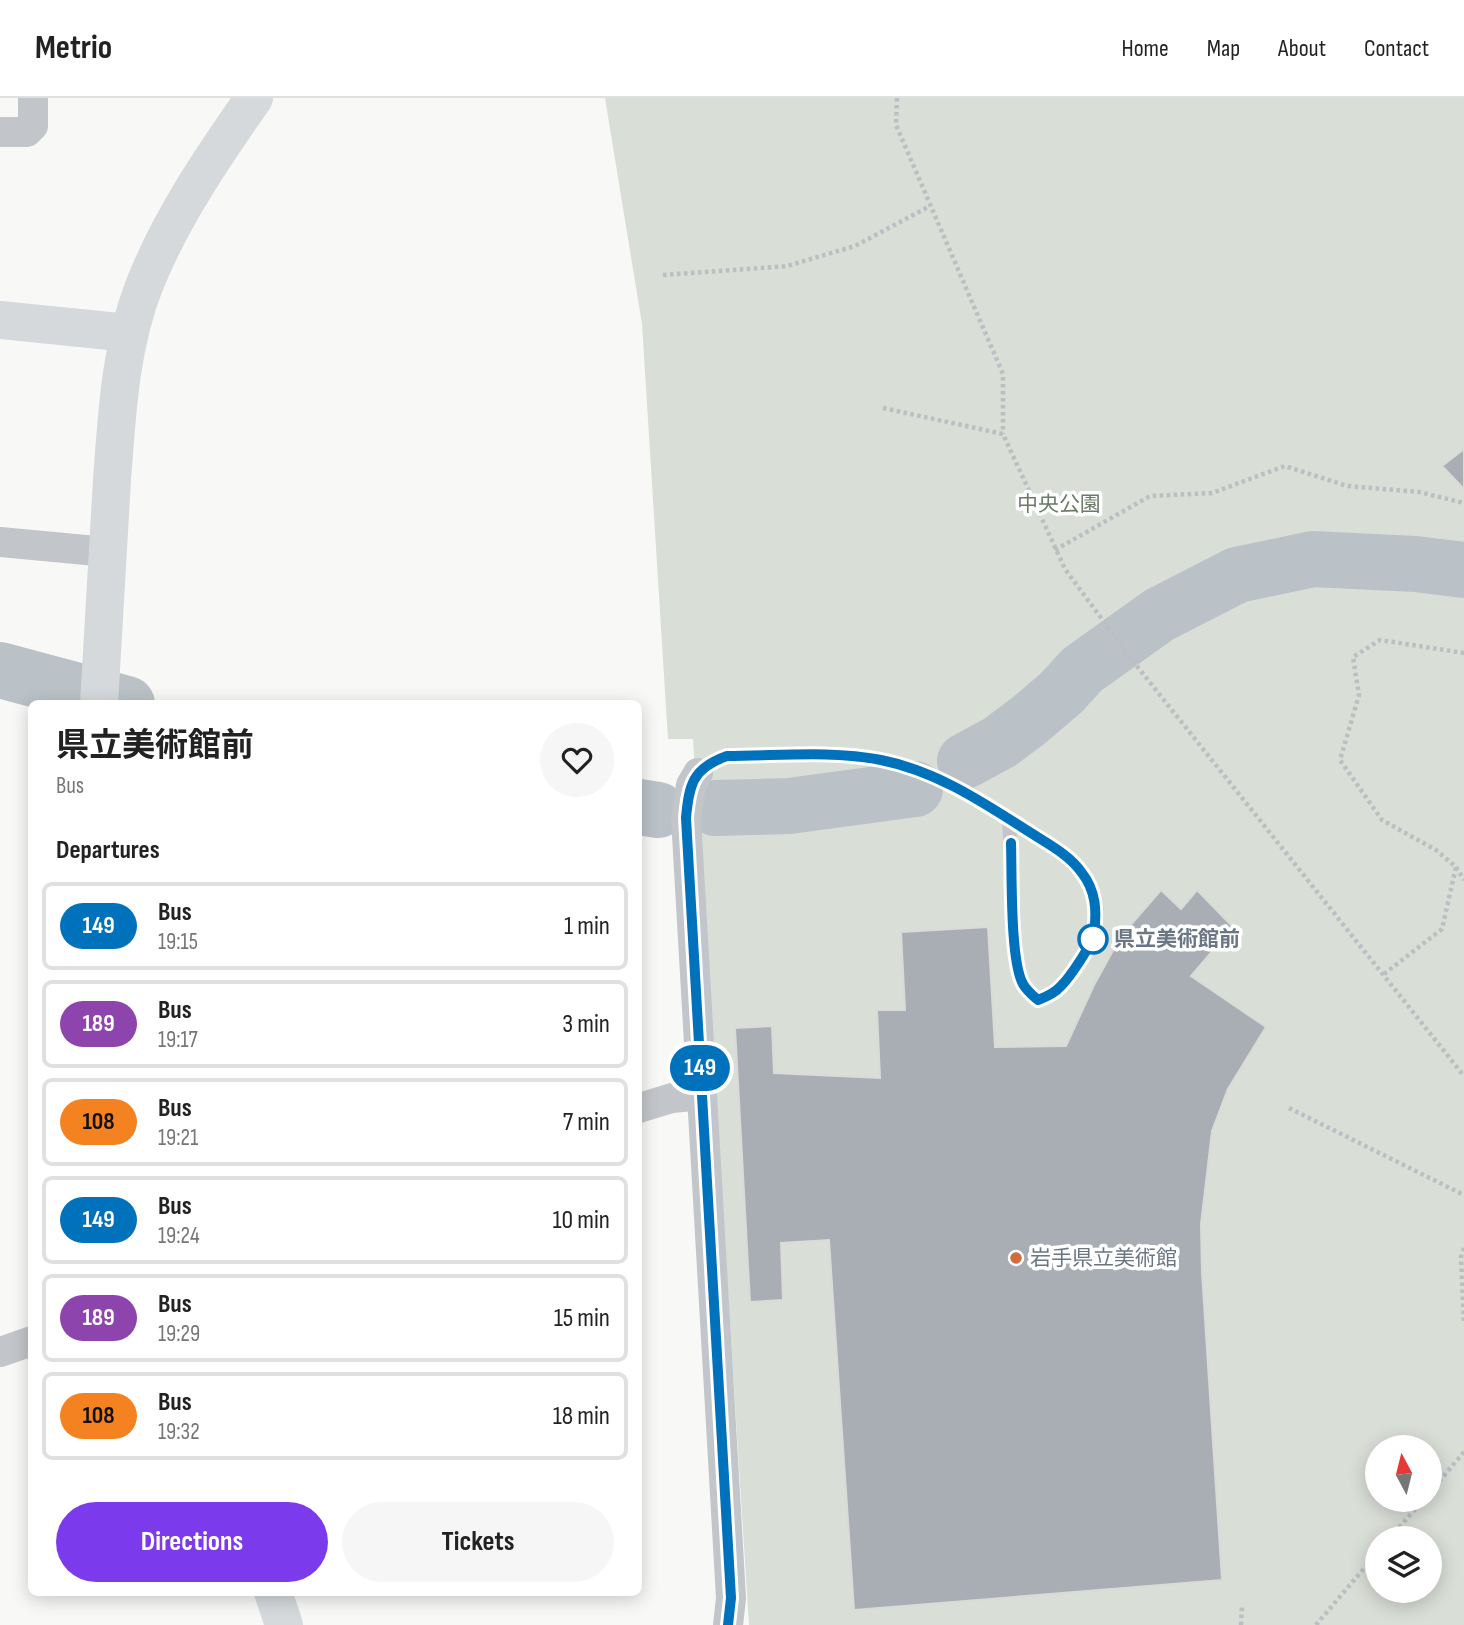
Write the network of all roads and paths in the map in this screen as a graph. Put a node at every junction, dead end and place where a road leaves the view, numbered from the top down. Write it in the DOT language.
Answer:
graph roads {
  1 [pos="33,98"];
  2 [pos="254,98"];
  3 [pos="897,98"];
  4 [pos="0,132"];
  5 [pos="930,206"];
  6 [pos="663,275"];
  7 [pos="0,320"];
  8 [pos="129,333"];
  9 [pos="883,408"];
  10 [pos="1003,434"];
  11 [pos="1464,503"];
  12 [pos="0,542"];
  13 [pos="1055,550"];
  14 [pos="107,552"];
  15 [pos="1464,653"];
  16 [pos="99,692"];
  17 [pos="698,773"];
  18 [pos="1009,819"];
  19 [pos="1456,867"];
  20 [pos="1464,880"];
  21 [pos="1384,974"];
  22 [pos="1464,1076"];
  23 [pos="702,1095"];
  24 [pos="642,1107"];
  25 [pos="1289,1108"];
  26 [pos="1464,1195"];
  27 [pos="1464,1248"];
  28 [pos="1464,1323"];
  29 [pos="28,1342"];
  30 [pos="0,1352"];
  31 [pos="1464,1452"];
  32 [pos="1442,1478"];
  33 [pos="1413,1512"];
  34 [pos="1400,1526"];
  35 [pos="1365,1567"];
  36 [pos="274,1596"];
  37 [pos="1242,1605"];
  38 [pos="284,1625"];
  39 [pos="728,1625"];
  40 [pos="1241,1625"];
  41 [pos="1316,1625"];
  1 -- 4 [label="street"];
  2 -- 8 [label="street"];
  3 -- 5 [label="path"];
  5 -- 6 [label="path"];
  5 -- 10 [label="path"];
  7 -- 8 [label="street"];
  8 -- 14 [label="street"];
  9 -- 10 [label="path"];
  10 -- 13 [label="path"];
  11 -- 13 [label="path"];
  12 -- 14 [label="street"];
  13 -- 21 [label="path"];
  14 -- 16 [label="street"];
  15 -- 19 [label="path"];
  17 -- 18 [label="lane"];
  17 -- 23 [label="street"];
  18 -- 18 [label="lane"];
  19 -- 20 [label="path"];
  19 -- 21 [label="path"];
  21 -- 22 [label="path"];
  23 -- 24 [label="street"];
  23 -- 39 [label="street"];
  25 -- 26 [label="path"];
  27 -- 28 [label="path"];
  29 -- 30 [label="street"];
  31 -- 32 [label="path"];
  33 -- 34 [label="path"];
  35 -- 41 [label="path"];
  36 -- 38 [label="street"];
  37 -- 40 [label="path"];
}
